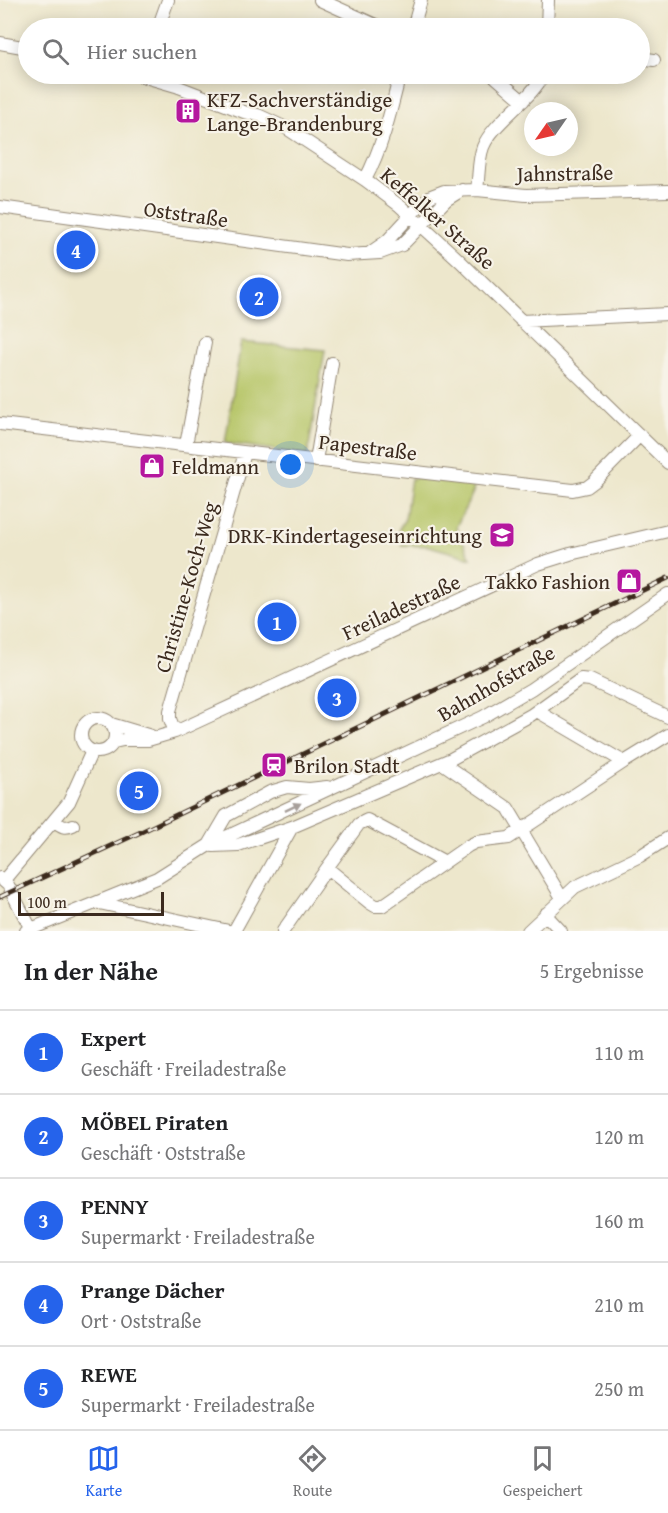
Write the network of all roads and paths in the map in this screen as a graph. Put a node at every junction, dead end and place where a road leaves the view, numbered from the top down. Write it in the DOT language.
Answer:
graph roads {
  1 [pos="168,0"];
  2 [pos="320,0"];
  3 [pos="421,0"];
  4 [pos="548,0"];
  5 [pos="162,18"];
  6 [pos="360,18"];
  7 [pos="416,18"];
  8 [pos="548,18"];
  9 [pos="0,43"];
  10 [pos="18,46"];
  11 [pos="650,59"];
  12 [pos="654,60"];
  13 [pos="169,84"];
  14 [pos="397,84"];
  15 [pos="503,84"];
  16 [pos="536,84"];
  17 [pos="523,101"];
  18 [pos="365,180"];
  19 [pos="462,190"];
  20 [pos="477,190"];
  21 [pos="668,190"];
  22 [pos="0,207"];
  23 [pos="410,215"];
  24 [pos="422,225"];
  25 [pos="367,254"];
  26 [pos="668,314"];
  27 [pos="521,321"];
  28 [pos="205,343"];
  29 [pos="332,363"];
  30 [pos="0,424"];
  31 [pos="640,435"];
  32 [pos="186,445"];
  33 [pos="245,453"];
  34 [pos="316,461"];
  35 [pos="668,463"];
  36 [pos="668,531"];
  37 [pos="668,594"];
  38 [pos="537,711"];
  39 [pos="668,717"];
  40 [pos="111,724"];
  41 [pos="175,732"];
  42 [pos="668,735"];
  43 [pos="158,737"];
  44 [pos="114,742"];
  45 [pos="92,752"];
  46 [pos="624,762"];
  47 [pos="442,763"];
  48 [pos="331,788"];
  49 [pos="54,821"];
  50 [pos="73,825"];
  51 [pos="292,827"];
  52 [pos="522,830"];
  53 [pos="668,838"];
  54 [pos="213,844"];
  55 [pos="445,862"];
  56 [pos="327,868"];
  57 [pos="2,879"];
  58 [pos="562,898"];
  59 [pos="99,903"];
  60 [pos="545,914"];
  61 [pos="30,930"];
  62 [pos="229,931"];
  63 [pos="234,931"];
  64 [pos="283,931"];
  65 [pos="528,931"];
  66 [pos="561,931"];
  1 -- 5 [label="street"];
  2 -- 6 [label="street"];
  3 -- 7 [label="street"];
  4 -- 8 [label="street"];
  9 -- 10 [label="street"];
  11 -- 12 [label="street"];
  13 -- 18 [label="street, Keffelker Straße"];
  14 -- 18 [label="street"];
  15 -- 17 [label="street"];
  16 -- 17 [label="street"];
  17 -- 20 [label="street"];
  18 -- 23 [label="street, Keffelker Straße"];
  19 -- 20 [label="street, Jahnstraße"];
  19 -- 23 [label="street, Jahnstraße"];
  19 -- 24 [label="street"];
  20 -- 21 [label="street, Jahnstraße"];
  22 -- 25 [label="street, Oststraße"];
  23 -- 24 [label="street, Keffelker Straße"];
  23 -- 25 [label="street"];
  24 -- 25 [label="street, Oststraße"];
  24 -- 27 [label="street, Keffelker Straße"];
  26 -- 27 [label="street"];
  27 -- 31 [label="street, Keffelker Straße"];
  28 -- 32 [label="street"];
  29 -- 34 [label="street"];
  30 -- 32 [label="street, Papestraße"];
  31 -- 34 [label="street, Papestraße"];
  31 -- 35 [label="street, Keffelker Straße"];
  32 -- 33 [label="street, Papestraße"];
  33 -- 34 [label="street, Papestraße"];
  33 -- 41 [label="street, Christine-Koch-Weg"];
  36 -- 41 [label="street, Freiladestraße"];
  37 -- 48 [label="street, Bahnhofstraße"];
  38 -- 39 [label="street"];
  38 -- 46 [label="street"];
  38 -- 47 [label="street"];
  40 -- 43 [label="street"];
  40 -- 44 [label="street"];
  40 -- 45 [label="street"];
  41 -- 43 [label="street, Freiladestraße"];
  42 -- 46 [label="street"];
  43 -- 44 [label="street, Freiladestraße"];
  44 -- 45 [label="street"];
  45 -- 49 [label="street"];
  46 -- 52 [label="street"];
  47 -- 51 [label="street"];
  47 -- 52 [label="street"];
  54 -- 48 [label="street, Bahnhofstraße, one-way"];
  48 -- 54 [label="street, Bahnhofstraße"];
  49 -- 50 [label="street"];
  49 -- 57 [label="street"];
  51 -- 54 [label="street"];
  51 -- 63 [label="street"];
  52 -- 55 [label="street"];
  52 -- 58 [label="street"];
  53 -- 58 [label="street"];
  54 -- 59 [label="street, Bahnhofstraße"];
  55 -- 56 [label="street"];
  55 -- 56 [label="street"];
  56 -- 64 [label="street"];
  57 -- 61 [label="street"];
  58 -- 60 [label="street"];
  59 -- 61 [label="street, Bahnhofstraße"];
  59 -- 62 [label="street"];
  60 -- 65 [label="street"];
  60 -- 66 [label="street"];
}
